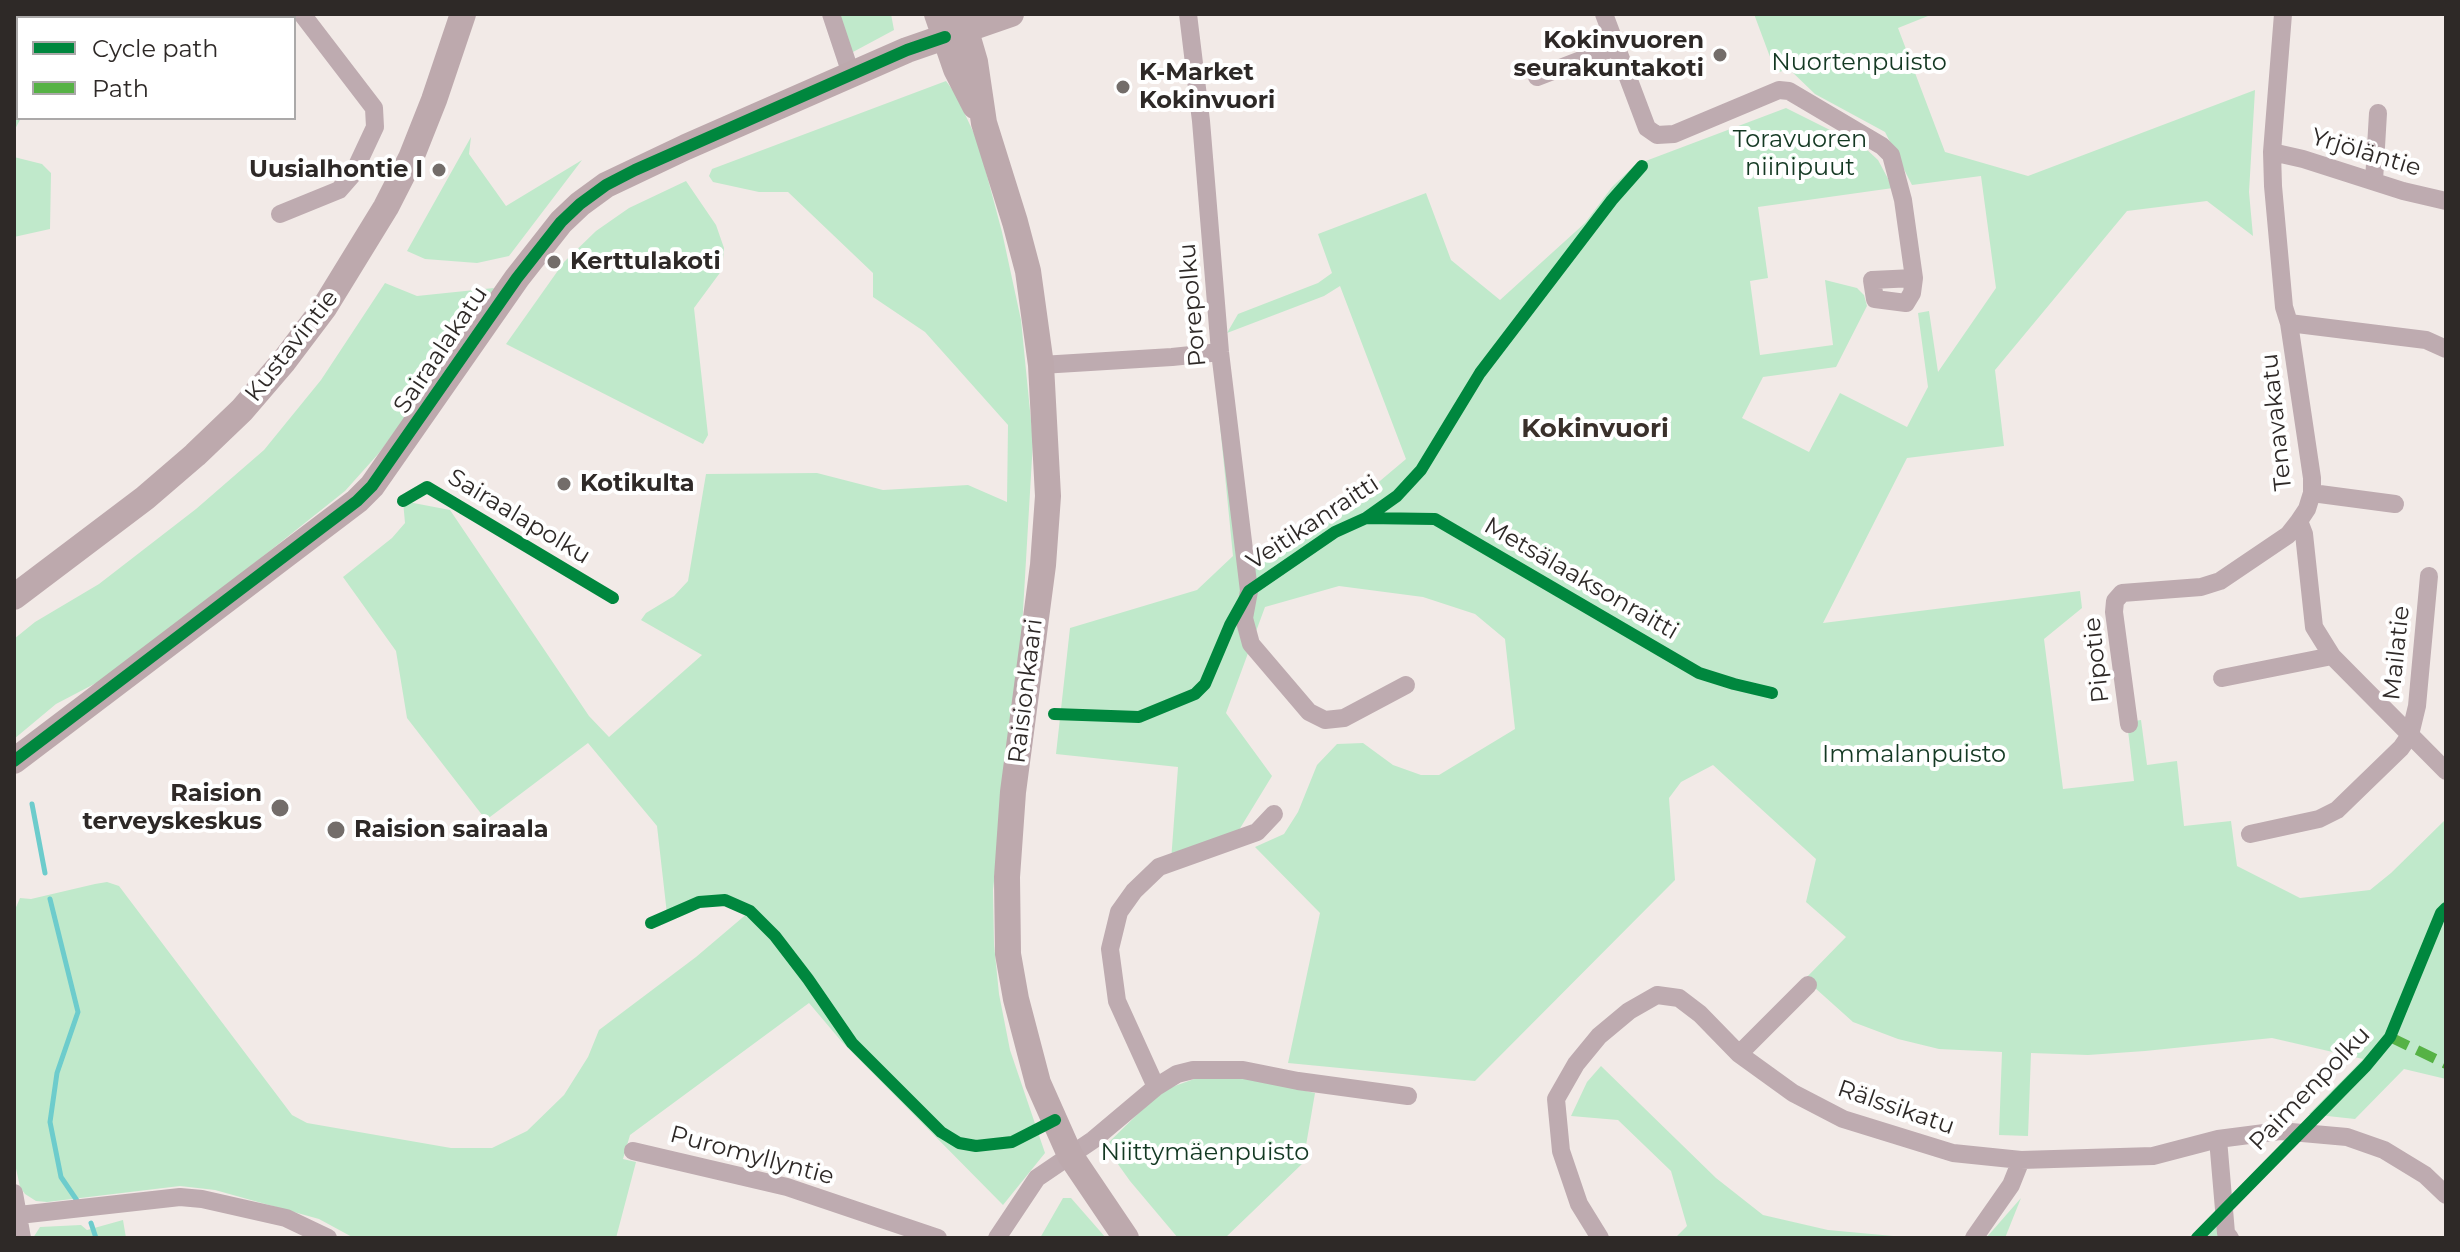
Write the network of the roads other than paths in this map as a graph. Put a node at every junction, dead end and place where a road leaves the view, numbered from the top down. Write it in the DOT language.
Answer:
graph roads {
  1 [pos="302,14"];
  2 [pos="463,14"];
  3 [pos="831,14"];
  4 [pos="1011,14"];
  5 [pos="1188,14"];
  6 [pos="1604,14"];
  7 [pos="2283,14"];
  8 [pos="952,24"];
  9 [pos="1615,47"];
  10 [pos="851,74"];
  11 [pos="1537,77"];
  12 [pos="2378,113"];
  13 [pos="2272,152"];
  14 [pos="2374,181"];
  15 [pos="2446,201"];
  16 [pos="280,214"];
  17 [pos="1914,278"];
  18 [pos="2289,323"];
  19 [pos="2446,349"];
  20 [pos="1220,352"];
  21 [pos="1041,365"];
  22 [pos="2312,493"];
  23 [pos="2395,504"];
  24 [pos="2299,521"];
  25 [pos="2429,576"];
  26 [pos="14,597"];
  27 [pos="2332,656"];
  28 [pos="2222,678"];
  29 [pos="1406,685"];
  30 [pos="2129,724"];
  31 [pos="2410,735"];
  32 [pos="14,761"];
  33 [pos="2446,771"];
  34 [pos="1274,814"];
  35 [pos="2250,834"];
  36 [pos="1808,985"];
  37 [pos="1739,1054"];
  38 [pos="1156,1087"];
  39 [pos="1408,1096"];
  40 [pos="2218,1139"];
  41 [pos="633,1151"];
  42 [pos="1070,1155"];
  43 [pos="2021,1160"];
  44 [pos="14,1193"];
  45 [pos="2446,1195"];
  46 [pos="19,1215"];
  47 [pos="22,1238"];
  48 [pos="328,1238"];
  49 [pos="938,1238"];
  50 [pos="997,1238"];
  51 [pos="1126,1238"];
  52 [pos="1600,1238"];
  53 [pos="1974,1238"];
  54 [pos="2230,1238"];
  1 -- 16 [label="street"];
  2 -- 26 [label="main road, Kustavintie"];
  3 -- 10 [label="street"];
  4 -- 8 [label="main road, Sairaalakatu"];
  5 -- 20 [label="street, Porepolku"];
  6 -- 9 [label="street"];
  7 -- 13 [label="street, Tenavakatu"];
  8 -- 10 [label="main road, Sairaalakatu"];
  8 -- 21 [label="main road, Raisionkaari"];
  9 -- 11 [label="street"];
  9 -- 17 [label="street"];
  10 -- 32 [label="main road, Sairaalakatu"];
  12 -- 14 [label="street"];
  13 -- 14 [label="street, Yrjöläntie"];
  13 -- 18 [label="street, Tenavakatu"];
  14 -- 15 [label="street, Yrjöläntie"];
  18 -- 19 [label="street"];
  18 -- 22 [label="street, Tenavakatu"];
  20 -- 21 [label="street"];
  20 -- 29 [label="street, Porepolku"];
  21 -- 42 [label="main road, Raisionkaari"];
  22 -- 23 [label="street"];
  22 -- 24 [label="street, Tenavakatu"];
  24 -- 27 [label="street, Tenavakatu"];
  24 -- 30 [label="street, Pipotie"];
  25 -- 31 [label="street, Mailatie"];
  27 -- 28 [label="street"];
  27 -- 31 [label="street, Tenavakatu"];
  31 -- 33 [label="street, Tenavakatu"];
  31 -- 35 [label="street"];
  34 -- 38 [label="street"];
  36 -- 37 [label="street"];
  37 -- 43 [label="street, Rälssikatu"];
  37 -- 52 [label="street, Rälssikatu"];
  38 -- 39 [label="street"];
  38 -- 42 [label="street"];
  40 -- 43 [label="street, Rälssikatu"];
  40 -- 45 [label="street, Rälssikatu"];
  40 -- 54 [label="street"];
  41 -- 49 [label="street, Puromyllyntie"];
  42 -- 50 [label="street"];
  42 -- 51 [label="main road, Raisionkaari"];
  43 -- 53 [label="street"];
  44 -- 46 [label="street"];
  46 -- 47 [label="street"];
  46 -- 48 [label="street"];
}
